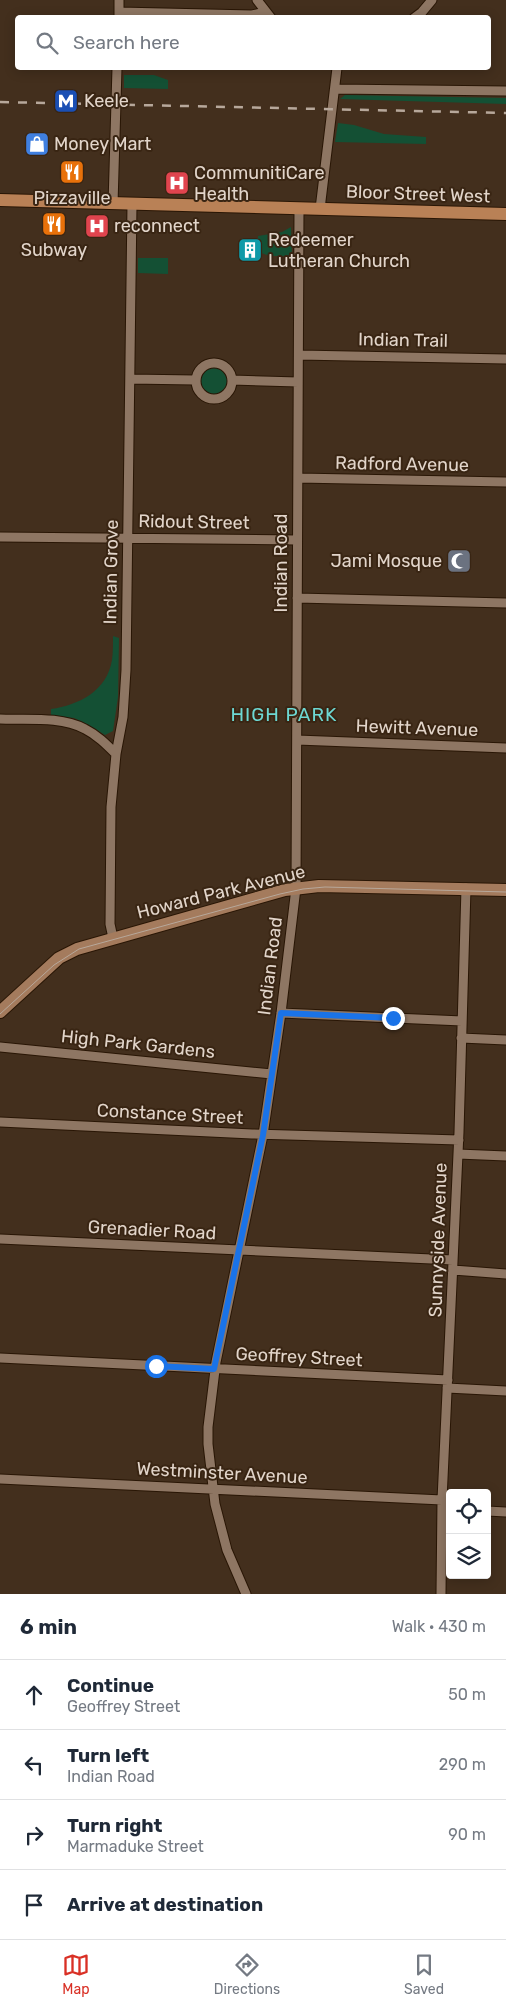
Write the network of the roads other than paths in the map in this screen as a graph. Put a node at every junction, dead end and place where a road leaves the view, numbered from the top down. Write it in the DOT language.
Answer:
graph roads {
  1 [pos="119,0"];
  2 [pos="257,0"];
  3 [pos="432,0"];
  4 [pos="119,15"];
  5 [pos="268,15"];
  6 [pos="418,15"];
  7 [pos="117,70"];
  8 [pos="337,70"];
  9 [pos="335,88"];
  10 [pos="506,91"];
  11 [pos="0,200"];
  12 [pos="113,204"];
  13 [pos="132,204"];
  14 [pos="320,209"];
  15 [pos="299,210"];
  16 [pos="506,214"];
  17 [pos="299,355"];
  18 [pos="506,359"];
  19 [pos="130,379"];
  20 [pos="195,380"];
  21 [pos="232,380"];
  22 [pos="298,382"];
  23 [pos="298,478"];
  24 [pos="506,482"];
  25 [pos="0,536"];
  26 [pos="127,538"];
  27 [pos="298,540"];
  28 [pos="297,598"];
  29 [pos="506,603"];
  30 [pos="0,719"];
  31 [pos="297,740"];
  32 [pos="506,748"];
  33 [pos="116,754"];
  34 [pos="296,888"];
  35 [pos="466,888"];
  36 [pos="506,890"];
  37 [pos="113,938"];
  38 [pos="0,1012"];
  39 [pos="281,1013"];
  40 [pos="462,1021"];
  41 [pos="462,1038"];
  42 [pos="506,1040"];
  43 [pos="0,1047"];
  44 [pos="272,1074"];
  45 [pos="0,1122"];
  46 [pos="263,1135"];
  47 [pos="458,1140"];
  48 [pos="458,1154"];
  49 [pos="506,1156"];
  50 [pos="0,1239"];
  51 [pos="240,1250"];
  52 [pos="453,1260"];
  53 [pos="453,1270"];
  54 [pos="506,1274"];
  55 [pos="0,1358"];
  56 [pos="214,1369"];
  57 [pos="447,1384"];
  58 [pos="506,1391"];
  59 [pos="0,1479"];
  60 [pos="212,1488"];
  61 [pos="445,1506"];
  62 [pos="491,1511"];
  63 [pos="506,1512"];
  64 [pos="246,1594"];
  65 [pos="441,1594"];
  1 -- 4 [label="street"];
  2 -- 5 [label="street"];
  3 -- 6 [label="street"];
  4 -- 5 [label="street"];
  7 -- 12 [label="street"];
  8 -- 9 [label="street"];
  9 -- 10 [label="street"];
  9 -- 14 [label="street"];
  11 -- 12 [label="main road, Bloor Street West"];
  12 -- 13 [label="main road, Bloor Street West"];
  13 -- 15 [label="main road, Bloor Street West"];
  13 -- 19 [label="street, Indian Grove"];
  14 -- 15 [label="main road, Bloor Street West"];
  14 -- 16 [label="main road, Bloor Street West"];
  15 -- 17 [label="street, Indian Road"];
  17 -- 18 [label="street, Indian Trail"];
  17 -- 22 [label="street, Indian Road"];
  19 -- 20 [label="street"];
  19 -- 26 [label="street, Indian Grove"];
  20 -- 21 [label="street"];
  20 -- 21 [label="street"];
  21 -- 22 [label="street"];
  22 -- 23 [label="street, Indian Road"];
  23 -- 24 [label="street, Radford Avenue"];
  23 -- 27 [label="street, Indian Road"];
  25 -- 26 [label="street, Ridout Street"];
  26 -- 27 [label="street, Ridout Street"];
  26 -- 33 [label="street, Indian Grove"];
  27 -- 28 [label="street, Indian Road"];
  28 -- 29 [label="street"];
  28 -- 31 [label="street, Indian Road"];
  30 -- 33 [label="street"];
  31 -- 32 [label="street, Hewitt Avenue"];
  31 -- 34 [label="street, Indian Road"];
  33 -- 37 [label="street, Indian Grove"];
  34 -- 35 [label="street, Howard Park Avenue"];
  34 -- 37 [label="street, Howard Park Avenue"];
  34 -- 39 [label="street, Indian Road"];
  35 -- 36 [label="street, Howard Park Avenue"];
  35 -- 40 [label="street, Sunnyside Avenue"];
  37 -- 38 [label="street, Howard Park Avenue"];
  39 -- 40 [label="street"];
  39 -- 44 [label="street, Indian Road"];
  40 -- 41 [label="street, Sunnyside Avenue"];
  41 -- 42 [label="street"];
  41 -- 47 [label="street, Sunnyside Avenue"];
  43 -- 44 [label="street, High Park Gardens"];
  44 -- 46 [label="street, Indian Road"];
  45 -- 46 [label="street, Constance Street"];
  46 -- 47 [label="street, Constance Street"];
  46 -- 51 [label="street, Indian Road"];
  47 -- 48 [label="street, Sunnyside Avenue"];
  48 -- 49 [label="street"];
  48 -- 52 [label="street, Sunnyside Avenue"];
  50 -- 51 [label="street, Grenadier Road"];
  51 -- 52 [label="street, Grenadier Road"];
  51 -- 56 [label="street, Indian Road"];
  52 -- 53 [label="street, Sunnyside Avenue"];
  53 -- 54 [label="street"];
  53 -- 57 [label="street, Sunnyside Avenue"];
  55 -- 56 [label="street, Geoffrey Street"];
  56 -- 57 [label="street, Geoffrey Street"];
  56 -- 60 [label="street, Indian Road"];
  57 -- 58 [label="street, Geoffrey Street"];
  57 -- 61 [label="street, Sunnyside Avenue"];
  59 -- 60 [label="street, Westminster Avenue"];
  60 -- 61 [label="street, Westminster Avenue"];
  60 -- 64 [label="street, Indian Road"];
  61 -- 65 [label="street, Sunnyside Avenue"];
  62 -- 63 [label="street"];
}
